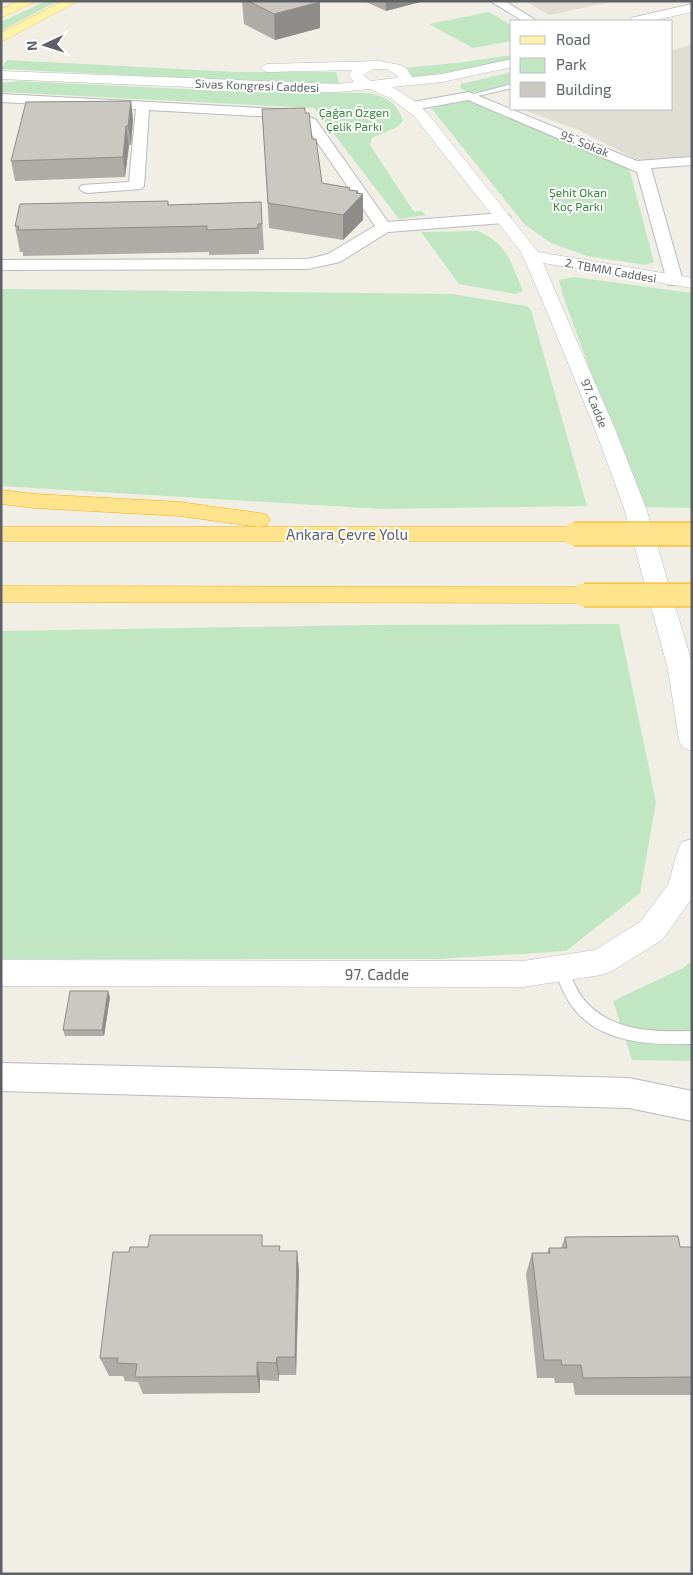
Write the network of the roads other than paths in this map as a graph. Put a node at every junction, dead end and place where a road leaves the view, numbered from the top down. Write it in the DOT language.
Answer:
graph roads {
  1 [pos="31,1"];
  2 [pos="72,1"];
  3 [pos="496,1"];
  4 [pos="692,8"];
  5 [pos="1,14"];
  6 [pos="529,20"];
  7 [pos="640,20"];
  8 [pos="692,21"];
  9 [pos="673,25"];
  10 [pos="1,38"];
  11 [pos="410,63"];
  12 [pos="510,63"];
  13 [pos="386,65"];
  14 [pos="368,66"];
  15 [pos="257,68"];
  16 [pos="1,74"];
  17 [pos="402,82"];
  18 [pos="374,85"];
  19 [pos="510,86"];
  20 [pos="469,96"];
  21 [pos="1,98"];
  22 [pos="144,105"];
  23 [pos="413,106"];
  24 [pos="692,161"];
  25 [pos="642,170"];
  26 [pos="692,171"];
  27 [pos="87,188"];
  28 [pos="503,218"];
  29 [pos="384,226"];
  30 [pos="531,256"];
  31 [pos="1,265"];
  32 [pos="683,282"];
  33 [pos="1,497"];
  34 [pos="1,534"];
  35 [pos="692,534"];
  36 [pos="362,535"];
  37 [pos="1,594"];
  38 [pos="692,595"];
  39 [pos="692,741"];
  40 [pos="692,850"];
  41 [pos="561,968"];
  42 [pos="1,973"];
  43 [pos="692,1037"];
  44 [pos="1,1077"];
  45 [pos="692,1106"];
  1 -- 5 [label="main road"];
  2 -- 10 [label="main road"];
  3 -- 6 [label="street"];
  4 -- 7 [label="street"];
  8 -- 9 [label="street"];
  11 -- 13 [label="street"];
  12 -- 17 [label="street, Sivas Kongresi Caddesi"];
  13 -- 14 [label="street, Sivas Kongresi Caddesi"];
  13 -- 17 [label="street, 97. Cadde"];
  14 -- 15 [label="street, Sivas Kongresi Caddesi"];
  14 -- 18 [label="street, 97. Cadde"];
  16 -- 18 [label="street, Sivas Kongresi Caddesi"];
  17 -- 18 [label="street, Sivas Kongresi Caddesi"];
  17 -- 23 [label="street, 97. Cadde"];
  18 -- 23 [label="street, 97. Cadde"];
  19 -- 20 [label="lane"];
  20 -- 23 [label="street"];
  20 -- 25 [label="street, 95. Sokak"];
  21 -- 22 [label="street"];
  22 -- 27 [label="street"];
  22 -- 29 [label="street"];
  23 -- 28 [label="street, 97. Cadde"];
  24 -- 25 [label="street"];
  25 -- 26 [label="street"];
  25 -- 32 [label="street"];
  28 -- 29 [label="street"];
  28 -- 30 [label="street, 97. Cadde"];
  29 -- 31 [label="street"];
  30 -- 32 [label="street, 2. TBMM Caddesi"];
  30 -- 39 [label="street, 97. Cadde"];
  33 -- 36 [label="highway"];
  34 -- 36 [label="highway, Ankara Çevre Yolu"];
  35 -- 36 [label="highway, Ankara Çevre Yolu, bridge"];
  37 -- 38 [label="highway, bridge"];
  40 -- 41 [label="street, 97. Cadde"];
  41 -- 42 [label="street, 97. Cadde"];
  41 -- 43 [label="lane"];
  44 -- 45 [label="street"];
}
